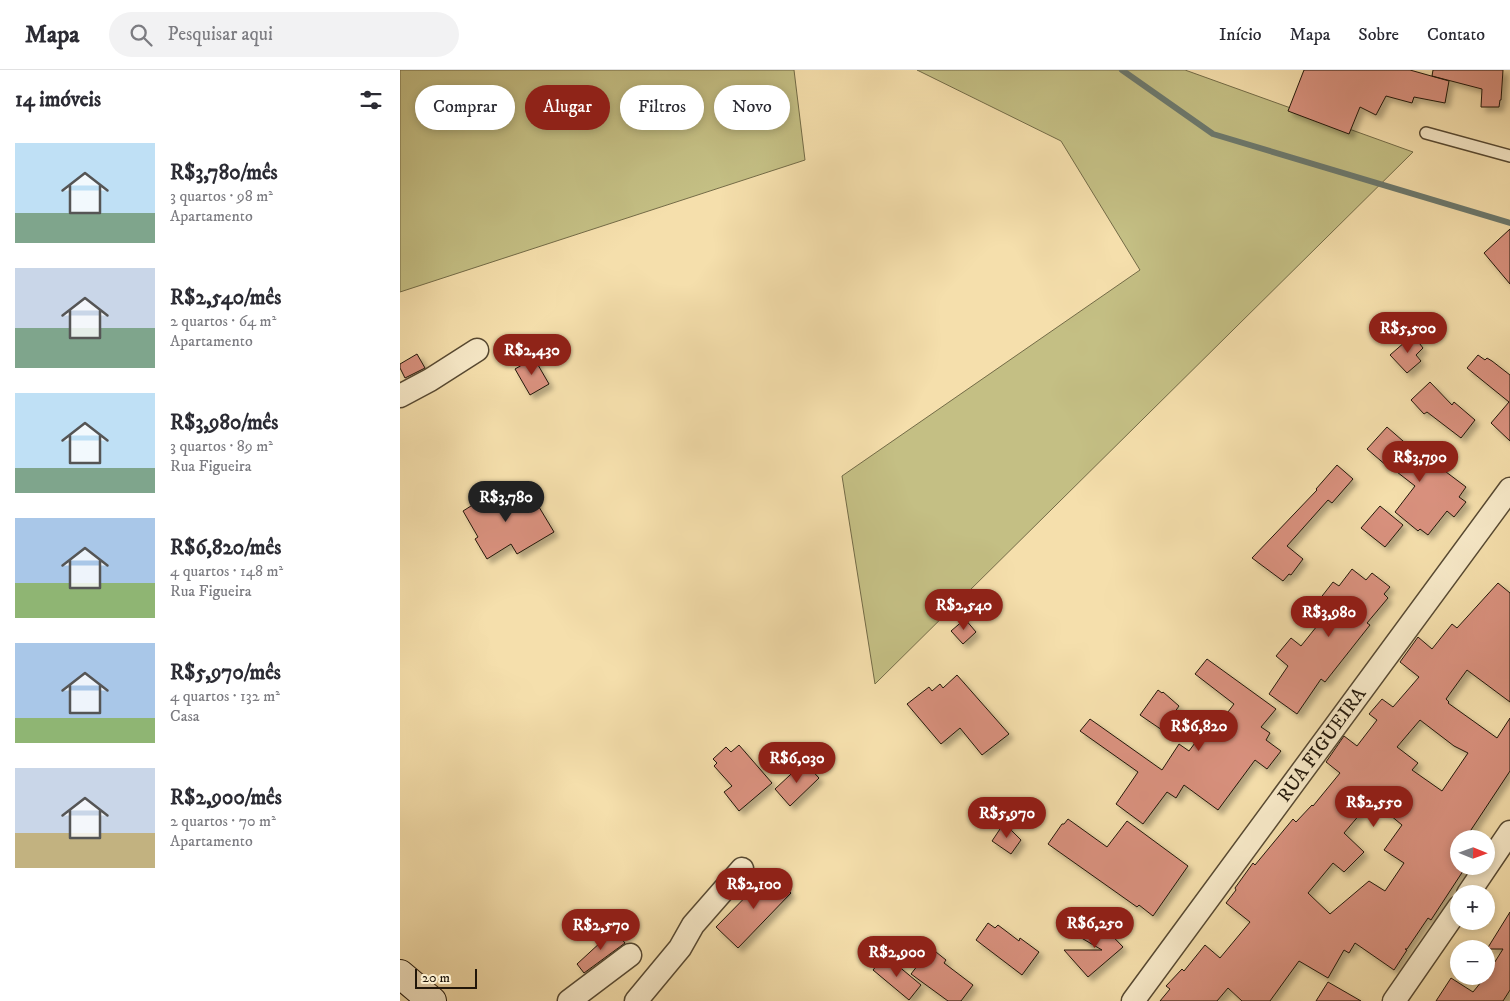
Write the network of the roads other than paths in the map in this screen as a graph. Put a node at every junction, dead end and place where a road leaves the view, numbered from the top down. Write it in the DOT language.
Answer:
graph roads {
  1 [pos="1426,133"];
  2 [pos="1510,156"];
  3 [pos="477,350"];
  4 [pos="400,396"];
  5 [pos="1510,489"];
  6 [pos="1510,832"];
  7 [pos="742,870"];
  8 [pos="1474,885"];
  9 [pos="1450,920"];
  10 [pos="630,955"];
  11 [pos="400,974"];
  12 [pos="432,1001"];
  13 [pos="569,1001"];
  14 [pos="636,1001"];
  15 [pos="1133,1001"];
  16 [pos="1394,1001"];
  1 -- 2 [label="lane"];
  3 -- 4 [label="street"];
  5 -- 15 [label="street, RUA FIGUEIRA"];
  6 -- 8 [label="street"];
  7 -- 14 [label="street"];
  9 -- 16 [label="street"];
  10 -- 13 [label="street"];
  11 -- 12 [label="main road"];
}
